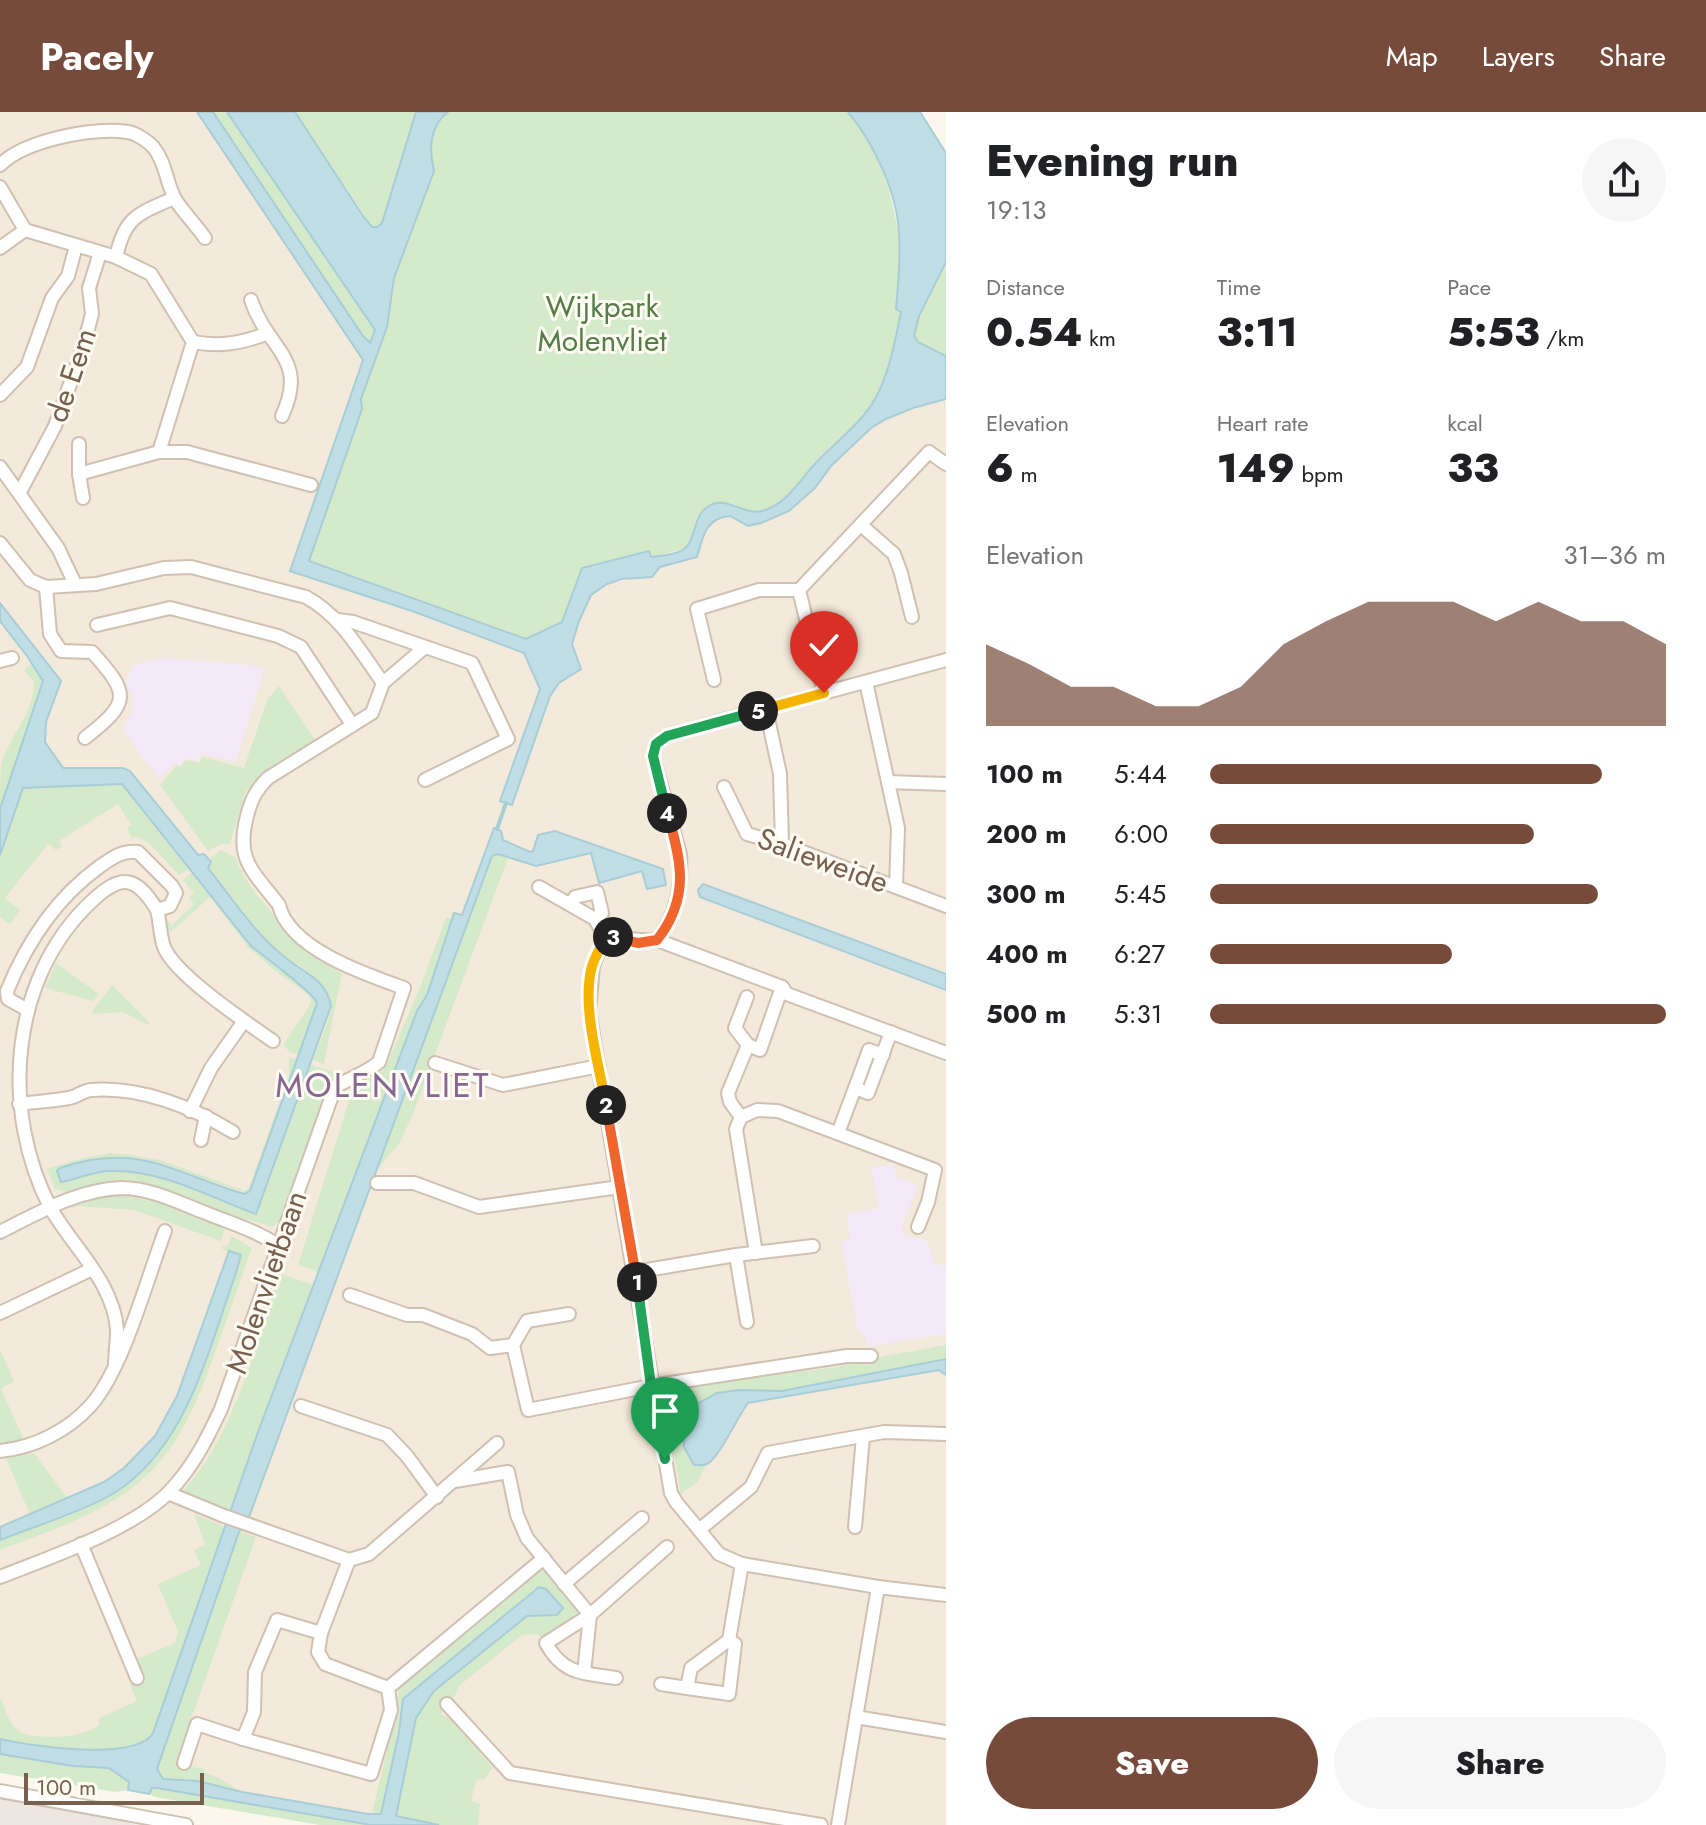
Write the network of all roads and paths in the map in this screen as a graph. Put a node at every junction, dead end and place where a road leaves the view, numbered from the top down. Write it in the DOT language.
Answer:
graph roads {
  1 [pos="0,165"];
  2 [pos="0,187"];
  3 [pos="174,198"];
  4 [pos="25,230"];
  5 [pos="205,238"];
  6 [pos="76,246"];
  7 [pos="0,248"];
  8 [pos="100,253"];
  9 [pos="116,257"];
  10 [pos="251,300"];
  11 [pos="266,334"];
  12 [pos="193,342"];
  13 [pos="0,395"];
  14 [pos="282,416"];
  15 [pos="79,444"];
  16 [pos="159,452"];
  17 [pos="946,464"];
  18 [pos="0,467"];
  19 [pos="79,474"];
  20 [pos="311,485"];
  21 [pos="20,492"];
  22 [pos="83,498"];
  23 [pos="861,525"];
  24 [pos="0,543"];
  25 [pos="75,584"];
  26 [pos="46,587"];
  27 [pos="799,590"];
  28 [pos="912,617"];
  29 [pos="338,620"];
  30 [pos="97,625"];
  31 [pos="424,648"];
  32 [pos="946,660"];
  33 [pos="714,680"];
  34 [pos="866,682"];
  35 [pos="383,683"];
  36 [pos="824,693"];
  37 [pos="766,709"];
  38 [pos="351,723"];
  39 [pos="85,738"];
  40 [pos="425,780"];
  41 [pos="888,782"];
  42 [pos="946,784"];
  43 [pos="724,787"];
  44 [pos="782,844"];
  45 [pos="90,873"];
  46 [pos="539,887"];
  47 [pos="896,887"];
  48 [pos="105,889"];
  49 [pos="571,904"];
  50 [pos="946,906"];
  51 [pos="157,910"];
  52 [pos="595,919"];
  53 [pos="605,937"];
  54 [pos="657,940"];
  55 [pos="782,987"];
  56 [pos="747,997"];
  57 [pos="26,1009"];
  58 [pos="244,1021"];
  59 [pos="891,1032"];
  60 [pos="273,1041"];
  61 [pos="748,1045"];
  62 [pos="946,1053"];
  63 [pos="435,1063"];
  64 [pos="599,1066"];
  65 [pos="19,1104"];
  66 [pos="190,1111"];
  67 [pos="206,1116"];
  68 [pos="741,1117"];
  69 [pos="233,1132"];
  70 [pos="838,1133"];
  71 [pos="201,1140"];
  72 [pos="946,1161"];
  73 [pos="935,1170"];
  74 [pos="377,1183"];
  75 [pos="619,1187"];
  76 [pos="50,1208"];
  77 [pos="918,1227"];
  78 [pos="165,1231"];
  79 [pos="0,1232"];
  80 [pos="279,1246"];
  81 [pos="813,1246"];
  82 [pos="756,1253"];
  83 [pos="736,1255"];
  84 [pos="92,1269"];
  85 [pos="635,1272"];
  86 [pos="350,1295"];
  87 [pos="0,1313"];
  88 [pos="569,1314"];
  89 [pos="747,1322"];
  90 [pos="513,1345"];
  91 [pos="871,1356"];
  92 [pos="115,1366"];
  93 [pos="651,1386"];
  94 [pos="301,1406"];
  95 [pos="946,1434"];
  96 [pos="863,1437"];
  97 [pos="497,1443"];
  98 [pos="0,1451"];
  99 [pos="455,1481"];
  100 [pos="168,1493"];
  101 [pos="437,1497"];
  102 [pos="642,1518"];
  103 [pos="855,1527"];
  104 [pos="699,1530"];
  105 [pos="81,1544"];
  106 [pos="667,1547"];
  107 [pos="544,1558"];
  108 [pos="349,1560"];
  109 [pos="742,1564"];
  110 [pos="0,1577"];
  111 [pos="564,1584"];
  112 [pos="878,1587"];
  113 [pos="946,1595"];
  114 [pos="590,1615"];
  115 [pos="321,1633"];
  116 [pos="729,1640"];
  117 [pos="584,1673"];
  118 [pos="137,1678"];
  119 [pos="616,1678"];
  120 [pos="661,1684"];
  121 [pos="388,1688"];
  122 [pos="687,1688"];
  123 [pos="447,1704"];
  124 [pos="856,1717"];
  125 [pos="946,1732"];
  126 [pos="243,1739"];
  127 [pos="184,1763"];
  128 [pos="4,1794"];
  129 [pos="186,1825"];
  130 [pos="821,1825"];
  131 [pos="838,1825"];
  1 -- 3 [label="street"];
  2 -- 4 [label="street"];
  3 -- 5 [label="street"];
  3 -- 9 [label="street"];
  4 -- 6 [label="street"];
  4 -- 7 [label="street"];
  6 -- 8 [label="street"];
  6 -- 13 [label="street"];
  8 -- 9 [label="street"];
  8 -- 21 [label="street, de Eem"];
  9 -- 12 [label="street"];
  10 -- 11 [label="street"];
  11 -- 12 [label="street"];
  11 -- 14 [label="street"];
  12 -- 16 [label="street"];
  15 -- 19 [label="street, de Eem"];
  16 -- 19 [label="street"];
  16 -- 20 [label="street"];
  17 -- 23 [label="street"];
  18 -- 21 [label="street"];
  19 -- 22 [label="street, de Eem"];
  21 -- 25 [label="street"];
  23 -- 27 [label="street"];
  23 -- 28 [label="street"];
  24 -- 26 [label="street"];
  25 -- 26 [label="street"];
  25 -- 29 [label="street"];
  26 -- 39 [label="street"];
  27 -- 33 [label="street"];
  27 -- 36 [label="street"];
  29 -- 31 [label="street"];
  29 -- 35 [label="street"];
  30 -- 38 [label="street"];
  31 -- 35 [label="street"];
  31 -- 40 [label="street"];
  32 -- 34 [label="street"];
  34 -- 36 [label="street"];
  34 -- 41 [label="street"];
  35 -- 38 [label="street"];
  36 -- 37 [label="street"];
  37 -- 44 [label="street"];
  37 -- 54 [label="street"];
  38 -- 80 [label="street, Molenvlietbaan"];
  41 -- 42 [label="street"];
  41 -- 47 [label="street"];
  43 -- 44 [label="street, Salieweide"];
  44 -- 47 [label="street, Salieweide"];
  45 -- 48 [label="street"];
  45 -- 51 [label="street"];
  45 -- 57 [label="street"];
  46 -- 49 [label="street"];
  47 -- 50 [label="street, Salieweide"];
  48 -- 51 [label="street"];
  48 -- 57 [label="street"];
  49 -- 52 [label="street"];
  49 -- 52 [label="street"];
  51 -- 58 [label="street"];
  52 -- 53 [label="street"];
  53 -- 54 [label="street"];
  53 -- 64 [label="street"];
  54 -- 55 [label="street"];
  55 -- 59 [label="street"];
  55 -- 61 [label="street"];
  56 -- 61 [label="street"];
  57 -- 65 [label="street"];
  58 -- 60 [label="street"];
  58 -- 66 [label="street"];
  59 -- 62 [label="street"];
  59 -- 70 [label="street"];
  61 -- 68 [label="street"];
  63 -- 64 [label="street"];
  64 -- 75 [label="street"];
  65 -- 66 [label="street"];
  65 -- 76 [label="street"];
  66 -- 67 [label="street"];
  67 -- 69 [label="street"];
  67 -- 71 [label="street"];
  68 -- 70 [label="street"];
  68 -- 82 [label="street"];
  70 -- 73 [label="street"];
  72 -- 73 [label="street"];
  73 -- 77 [label="street"];
  74 -- 75 [label="street"];
  75 -- 85 [label="street"];
  76 -- 79 [label="street"];
  76 -- 80 [label="street"];
  76 -- 84 [label="street"];
  78 -- 92 [label="street"];
  80 -- 100 [label="street, Molenvlietbaan"];
  81 -- 82 [label="street"];
  82 -- 83 [label="street"];
  83 -- 85 [label="street"];
  83 -- 89 [label="street"];
  84 -- 87 [label="street"];
  84 -- 92 [label="street"];
  85 -- 93 [label="street"];
  86 -- 90 [label="street"];
  88 -- 90 [label="street"];
  90 -- 93 [label="street"];
  91 -- 93 [label="street"];
  92 -- 98 [label="street"];
  93 -- 104 [label="street"];
  94 -- 101 [label="street"];
  95 -- 96 [label="street"];
  96 -- 103 [label="street"];
  96 -- 104 [label="street"];
  97 -- 99 [label="street"];
  99 -- 101 [label="street"];
  99 -- 107 [label="street"];
  100 -- 105 [label="street, Molenvlietbaan"];
  100 -- 108 [label="street"];
  101 -- 108 [label="street"];
  102 -- 111 [label="street"];
  104 -- 109 [label="street"];
  105 -- 110 [label="street, Molenvlietbaan"];
  105 -- 118 [label="street"];
  106 -- 114 [label="street"];
  107 -- 111 [label="street"];
  107 -- 121 [label="street"];
  108 -- 115 [label="street"];
  109 -- 112 [label="street"];
  109 -- 116 [label="street"];
  111 -- 114 [label="street"];
  112 -- 113 [label="street"];
  112 -- 124 [label="street"];
  114 -- 117 [label="street"];
  114 -- 117 [label="street"];
  115 -- 121 [label="street"];
  115 -- 126 [label="street"];
  116 -- 122 [label="street"];
  116 -- 122 [label="street"];
  117 -- 119 [label="street"];
  120 -- 122 [label="street"];
  121 -- 126 [label="street"];
  123 -- 130 [label="street"];
  124 -- 125 [label="street"];
  124 -- 131 [label="street"];
  126 -- 127 [label="street"];
  128 -- 129 [label="street"];
}
